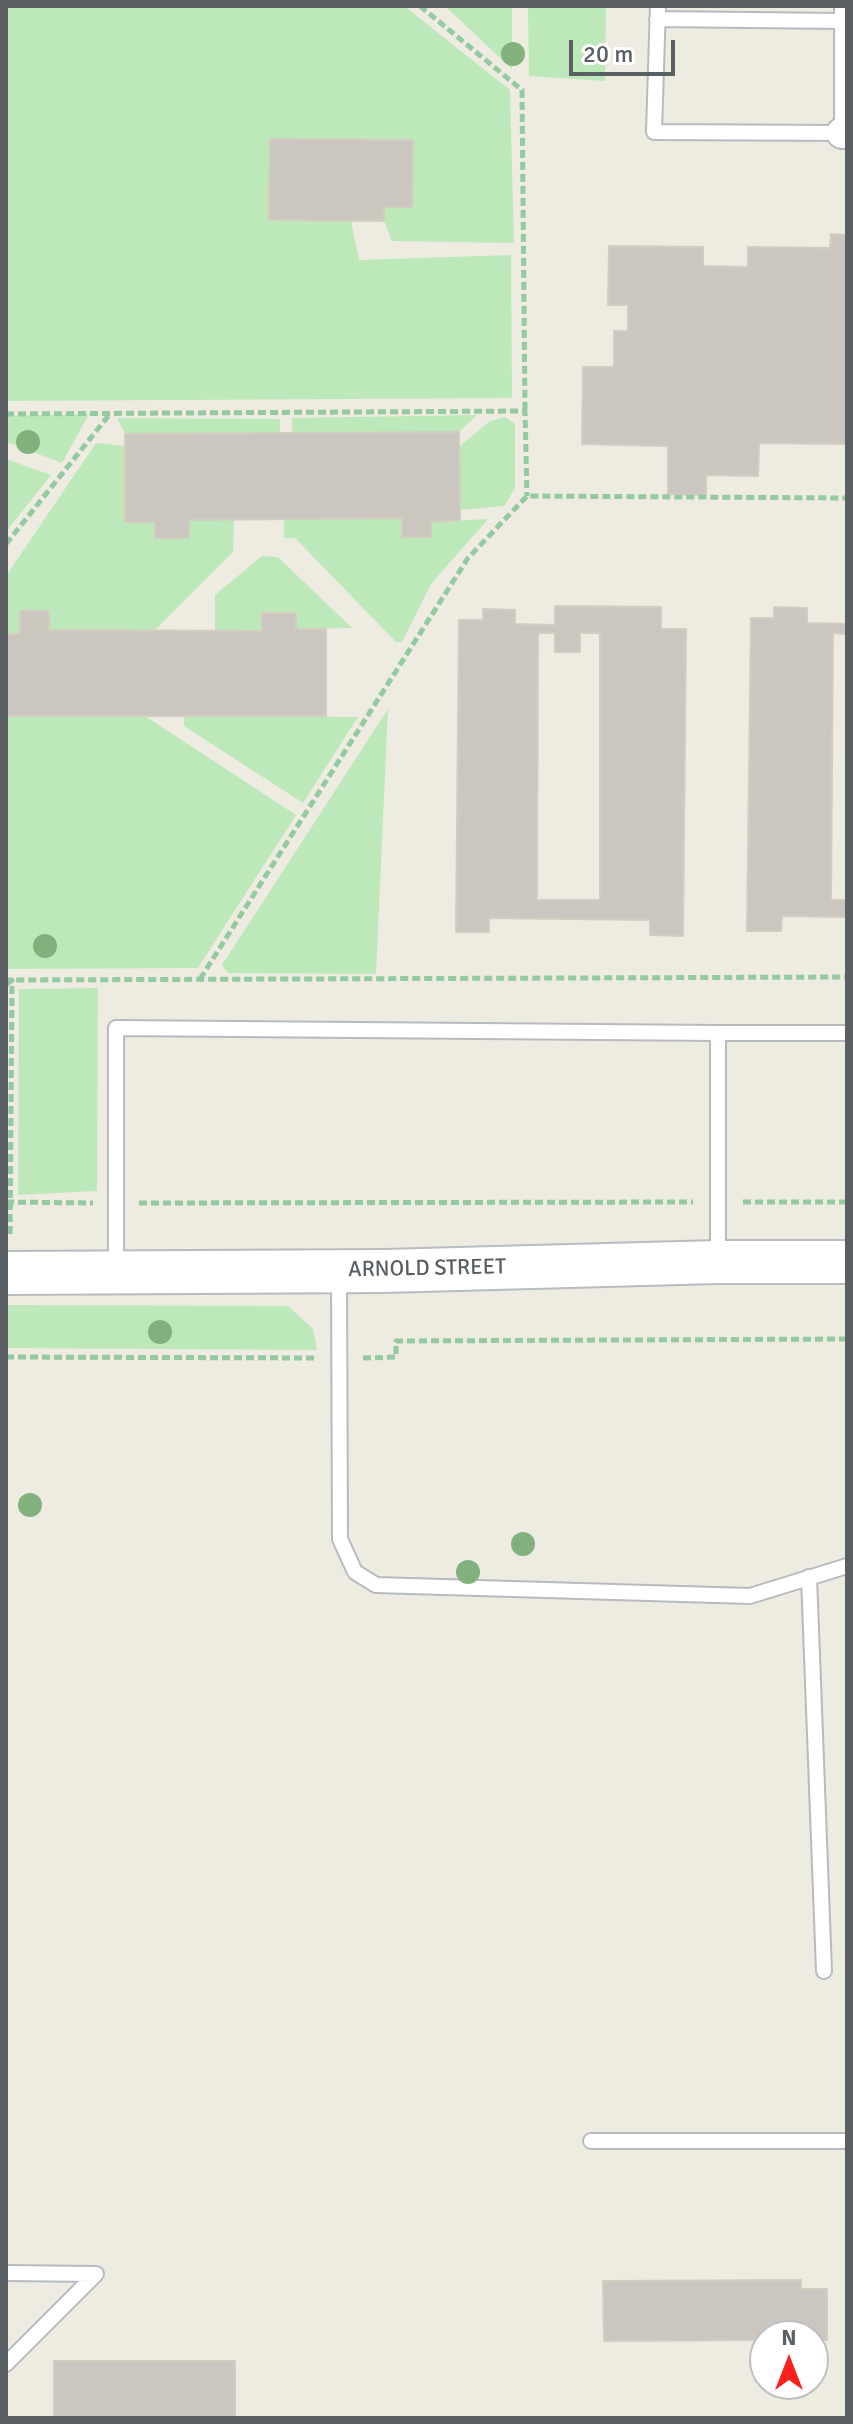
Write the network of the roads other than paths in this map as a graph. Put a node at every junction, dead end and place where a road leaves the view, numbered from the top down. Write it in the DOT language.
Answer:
graph roads {
  1 [pos="658,12"];
  2 [pos="842,14"];
  3 [pos="845,133"];
  4 [pos="718,1033"];
  5 [pos="847,1033"];
  6 [pos="718,1262"];
  7 [pos="847,1262"];
  8 [pos="339,1271"];
  9 [pos="8,1273"];
  10 [pos="116,1273"];
  11 [pos="847,1566"];
  12 [pos="809,1577"];
  13 [pos="824,1971"];
  14 [pos="591,2141"];
  15 [pos="847,2141"];
  16 [pos="6,2273"];
  17 [pos="6,2364"];
  1 -- 2 [label="lane"];
  1 -- 3 [label="lane"];
  2 -- 3 [label="lane"];
  4 -- 5 [label="lane"];
  4 -- 6 [label="lane"];
  4 -- 10 [label="lane"];
  6 -- 7 [label="main road, ARNOLD STREET"];
  6 -- 8 [label="main road, ARNOLD STREET"];
  8 -- 10 [label="main road, ARNOLD STREET"];
  8 -- 12 [label="lane"];
  9 -- 10 [label="main road, ARNOLD STREET"];
  11 -- 12 [label="lane"];
  12 -- 13 [label="lane"];
  14 -- 15 [label="lane"];
  16 -- 17 [label="lane"];
}
